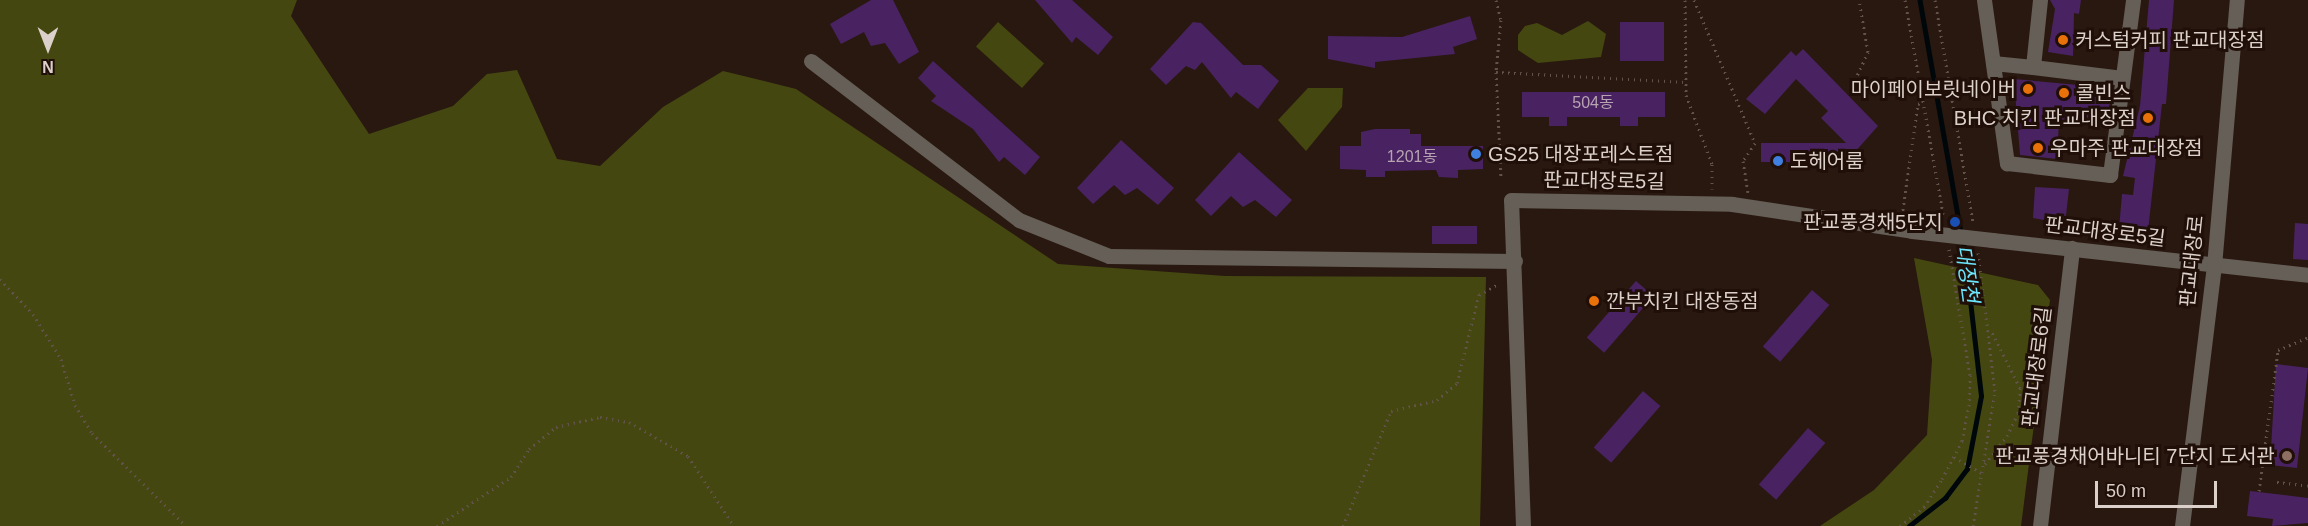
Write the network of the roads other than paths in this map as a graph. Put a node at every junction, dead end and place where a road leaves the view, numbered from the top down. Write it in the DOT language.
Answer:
graph roads {
  1 [pos="1984,0"];
  2 [pos="2040,0"];
  3 [pos="2133,0"];
  4 [pos="2237,0"];
  5 [pos="811,61"];
  6 [pos="1993,63"];
  7 [pos="2033,67"];
  8 [pos="2122,78"];
  9 [pos="2072,248"];
  10 [pos="2214,266"];
  11 [pos="1515,267"];
  12 [pos="2308,274"];
  13 [pos="1523,526"];
  14 [pos="2040,526"];
  15 [pos="2182,526"];
  1 -- 6 [label="street"];
  2 -- 7 [label="street"];
  3 -- 8 [label="street"];
  4 -- 10 [label="street, 판교대장로"];
  5 -- 11 [label="street"];
  6 -- 7 [label="street"];
  6 -- 8 [label="street"];
  7 -- 8 [label="street"];
  9 -- 10 [label="street, 판교대장로5길"];
  9 -- 11 [label="street, 판교대장로5길, bridge"];
  9 -- 14 [label="street, 판교대장로6길"];
  10 -- 12 [label="street, 판교대장로5길"];
  10 -- 15 [label="street, 판교대장로"];
  11 -- 13 [label="street, 판교대장로5길"];
}
